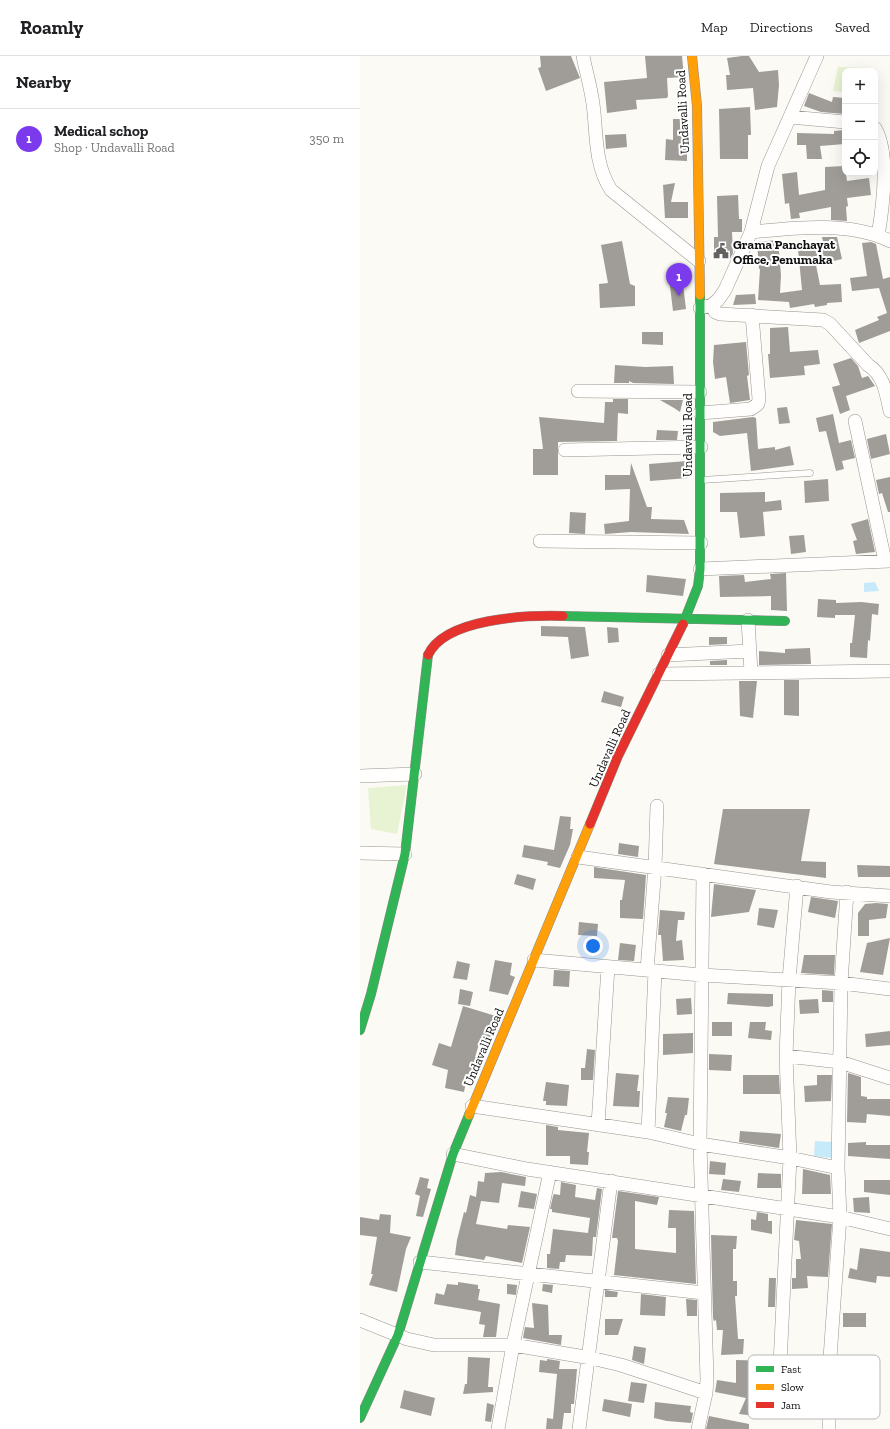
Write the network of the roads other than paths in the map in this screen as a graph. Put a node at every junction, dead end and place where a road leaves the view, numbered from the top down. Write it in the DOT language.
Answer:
graph roads {
  1 [pos="583,56"];
  2 [pos="692,56"];
  3 [pos="807,56"];
  4 [pos="818,56"];
  5 [pos="806,82"];
  6 [pos="790,117"];
  7 [pos="842,122"];
  8 [pos="878,132"];
  9 [pos="888,163"];
  10 [pos="751,232"];
  11 [pos="884,238"];
  12 [pos="699,261"];
  13 [pos="706,306"];
  14 [pos="752,316"];
  15 [pos="578,391"];
  16 [pos="700,392"];
  17 [pos="890,411"];
  18 [pos="700,413"];
  19 [pos="856,421"];
  20 [pos="701,447"];
  21 [pos="564,450"];
  22 [pos="810,473"];
  23 [pos="700,480"];
  24 [pos="540,541"];
  25 [pos="701,543"];
  26 [pos="888,561"];
  27 [pos="700,569"];
  28 [pos="686,619"];
  29 [pos="748,620"];
  30 [pos="785,621"];
  31 [pos="750,651"];
  32 [pos="668,655"];
  33 [pos="890,671"];
  34 [pos="751,672"];
  35 [pos="659,674"];
  36 [pos="415,774"];
  37 [pos="360,776"];
  38 [pos="657,806"];
  39 [pos="360,853"];
  40 [pos="405,854"];
  41 [pos="578,857"];
  42 [pos="655,867"];
  43 [pos="703,874"];
  44 [pos="797,886"];
  45 [pos="848,892"];
  46 [pos="890,896"];
  47 [pos="534,960"];
  48 [pos="608,967"];
  49 [pos="651,970"];
  50 [pos="701,975"];
  51 [pos="789,980"];
  52 [pos="841,983"];
  53 [pos="890,987"];
  54 [pos="360,1030"];
  55 [pos="786,1056"];
  56 [pos="840,1062"];
  57 [pos="890,1078"];
  58 [pos="472,1106"];
  59 [pos="598,1125"];
  60 [pos="648,1132"];
  61 [pos="700,1144"];
  62 [pos="452,1154"];
  63 [pos="790,1158"];
  64 [pos="838,1168"];
  65 [pos="550,1172"];
  66 [pos="611,1181"];
  67 [pos="700,1195"];
  68 [pos="789,1209"];
  69 [pos="840,1217"];
  70 [pos="890,1229"];
  71 [pos="420,1262"];
  72 [pos="530,1273"];
  73 [pos="599,1281"];
  74 [pos="704,1292"];
  75 [pos="360,1320"];
  76 [pos="398,1335"];
  77 [pos="513,1345"];
  78 [pos="781,1355"];
  79 [pos="830,1355"];
  80 [pos="588,1357"];
  81 [pos="706,1393"];
  82 [pos="361,1415"];
  83 [pos="498,1429"];
  84 [pos="579,1429"];
  85 [pos="698,1429"];
  1 -- 12 [label="street"];
  2 -- 12 [label="main road, Undavalli Road"];
  3 -- 5 [label="street"];
  4 -- 5 [label="street"];
  5 -- 6 [label="street"];
  6 -- 7 [label="street"];
  6 -- 10 [label="street"];
  8 -- 9 [label="street"];
  9 -- 11 [label="street"];
  10 -- 11 [label="street"];
  10 -- 13 [label="street"];
  12 -- 13 [label="main road, Undavalli Road"];
  13 -- 14 [label="street"];
  13 -- 16 [label="main road, Undavalli Road"];
  14 -- 17 [label="street"];
  14 -- 18 [label="street"];
  15 -- 16 [label="street"];
  16 -- 18 [label="main road, Undavalli Road"];
  18 -- 20 [label="main road, Undavalli Road"];
  19 -- 26 [label="street"];
  20 -- 21 [label="street"];
  20 -- 23 [label="main road, Undavalli Road"];
  22 -- 23 [label="lane"];
  23 -- 25 [label="main road, Undavalli Road"];
  24 -- 25 [label="street"];
  25 -- 27 [label="main road, Undavalli Road"];
  26 -- 27 [label="street"];
  27 -- 28 [label="main road, Undavalli Road"];
  28 -- 29 [label="main road"];
  28 -- 32 [label="main road, Undavalli Road"];
  28 -- 36 [label="main road"];
  29 -- 30 [label="main road"];
  29 -- 31 [label="street"];
  31 -- 32 [label="street"];
  31 -- 34 [label="street"];
  32 -- 35 [label="main road, Undavalli Road"];
  33 -- 34 [label="street"];
  34 -- 35 [label="street"];
  35 -- 41 [label="main road, Undavalli Road"];
  36 -- 37 [label="street"];
  36 -- 40 [label="main road"];
  38 -- 42 [label="street"];
  39 -- 40 [label="street"];
  40 -- 54 [label="main road"];
  41 -- 42 [label="street"];
  41 -- 47 [label="main road, Undavalli Road"];
  42 -- 43 [label="street"];
  42 -- 49 [label="street"];
  43 -- 44 [label="street"];
  43 -- 50 [label="street"];
  44 -- 45 [label="street"];
  44 -- 51 [label="street"];
  45 -- 46 [label="street"];
  45 -- 52 [label="street"];
  47 -- 48 [label="street"];
  47 -- 58 [label="main road, Undavalli Road"];
  48 -- 49 [label="street"];
  48 -- 59 [label="street"];
  49 -- 50 [label="street"];
  49 -- 60 [label="street"];
  50 -- 51 [label="street"];
  50 -- 61 [label="street"];
  51 -- 52 [label="street"];
  51 -- 55 [label="street"];
  52 -- 53 [label="street"];
  52 -- 56 [label="street"];
  55 -- 56 [label="street"];
  55 -- 63 [label="street"];
  56 -- 57 [label="street"];
  56 -- 64 [label="street"];
  58 -- 59 [label="street"];
  58 -- 62 [label="main road, Undavalli Road"];
  59 -- 60 [label="street"];
  60 -- 61 [label="street"];
  61 -- 63 [label="street"];
  61 -- 67 [label="street"];
  62 -- 65 [label="street"];
  62 -- 71 [label="main road, Undavalli Road"];
  63 -- 64 [label="street"];
  63 -- 68 [label="street"];
  64 -- 69 [label="street"];
  65 -- 66 [label="street"];
  65 -- 72 [label="street"];
  66 -- 67 [label="street"];
  66 -- 73 [label="street"];
  67 -- 68 [label="street"];
  67 -- 74 [label="street"];
  68 -- 69 [label="street"];
  68 -- 78 [label="street"];
  69 -- 70 [label="street"];
  69 -- 79 [label="street"];
  71 -- 72 [label="street"];
  71 -- 76 [label="main road, Undavalli Road"];
  72 -- 73 [label="street"];
  72 -- 77 [label="street"];
  73 -- 74 [label="street"];
  73 -- 80 [label="street"];
  74 -- 81 [label="street"];
  75 -- 76 [label="street"];
  76 -- 77 [label="street"];
  76 -- 82 [label="main road, Undavalli Road"];
  77 -- 80 [label="street"];
  77 -- 83 [label="street"];
  80 -- 81 [label="street"];
  80 -- 84 [label="street"];
  81 -- 85 [label="street"];
}
